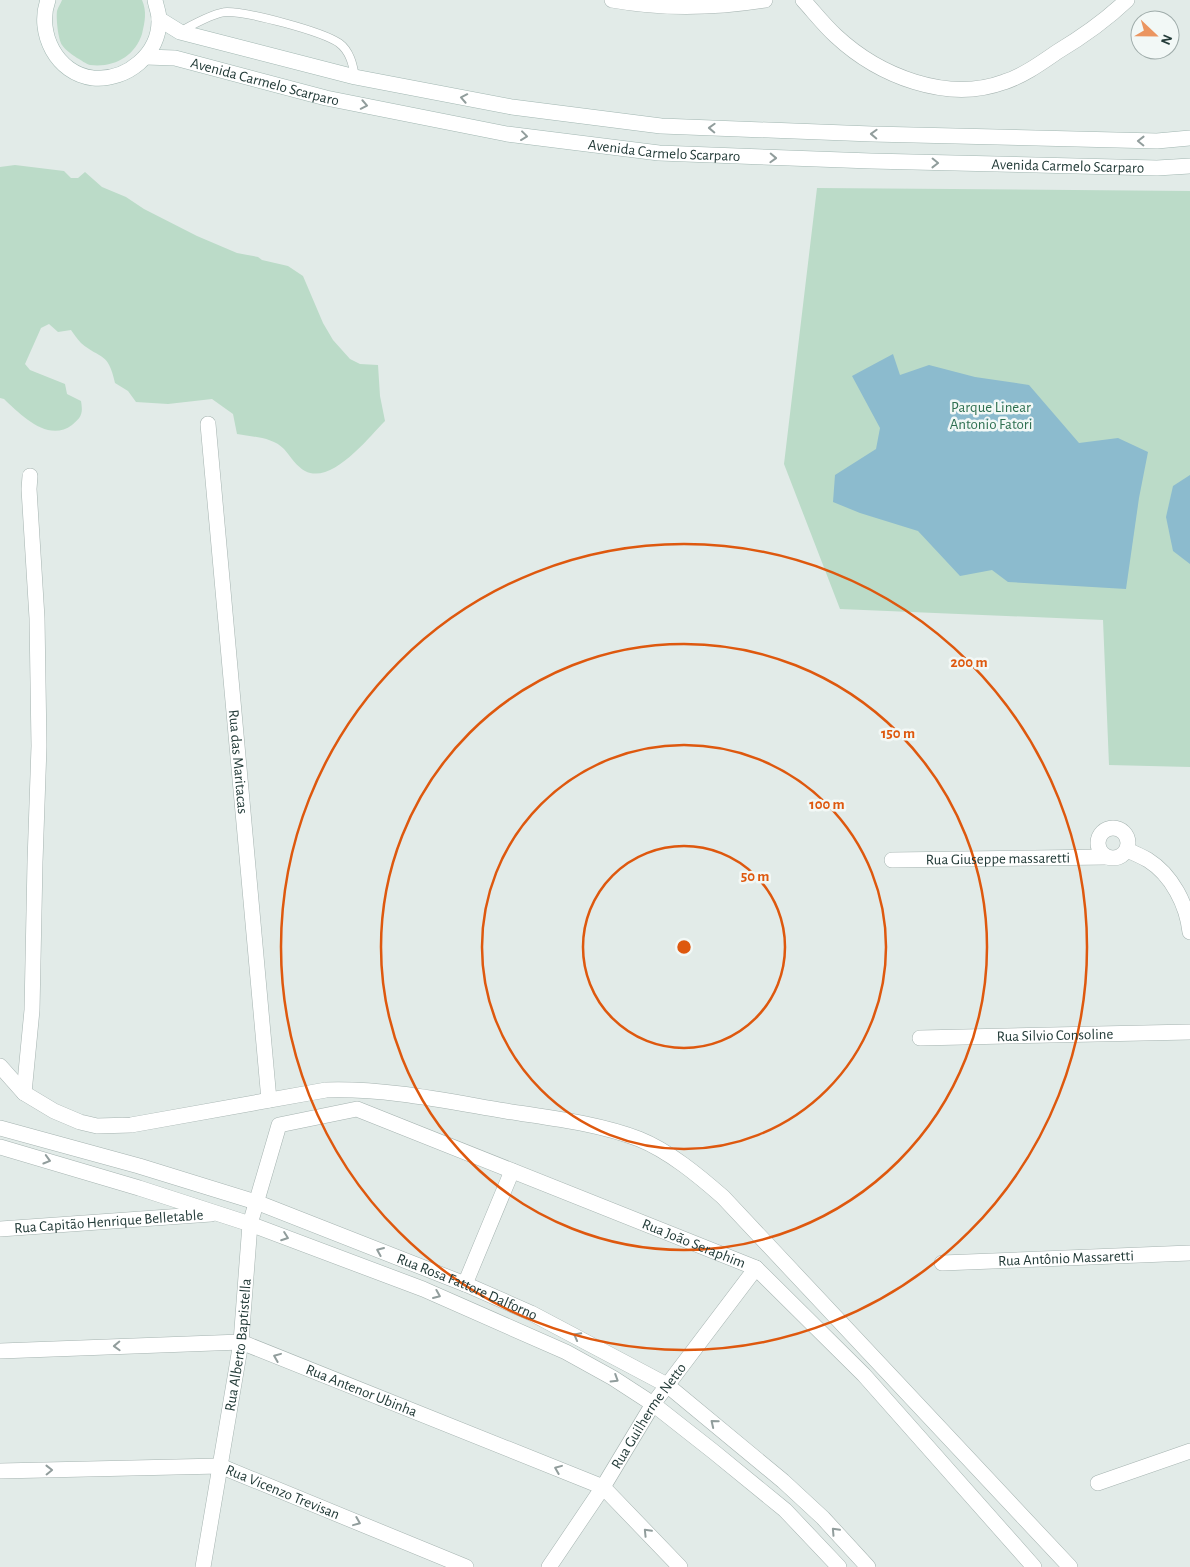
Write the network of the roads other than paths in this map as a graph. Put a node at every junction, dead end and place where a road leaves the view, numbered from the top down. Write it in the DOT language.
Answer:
graph roads {
  1 [pos="48,0"];
  2 [pos="155,0"];
  3 [pos="612,0"];
  4 [pos="765,0"];
  5 [pos="803,0"];
  6 [pos="1127,0"];
  7 [pos="159,19"];
  8 [pos="180,32"];
  9 [pos="146,56"];
  10 [pos="355,77"];
  11 [pos="1190,138"];
  12 [pos="1190,166"];
  13 [pos="208,424"];
  14 [pos="30,476"];
  15 [pos="1127,850"];
  16 [pos="1106,857"];
  17 [pos="892,860"];
  18 [pos="1190,932"];
  19 [pos="1190,1032"];
  20 [pos="920,1038"];
  21 [pos="0,1066"];
  22 [pos="24,1093"];
  23 [pos="269,1100"];
  24 [pos="279,1126"];
  25 [pos="0,1128"];
  26 [pos="0,1147"];
  27 [pos="84,1152"];
  28 [pos="78,1169"];
  29 [pos="512,1171"];
  30 [pos="256,1202"];
  31 [pos="218,1214"];
  32 [pos="250,1224"];
  33 [pos="0,1229"];
  34 [pos="1190,1253"];
  35 [pos="942,1263"];
  36 [pos="756,1268"];
  37 [pos="465,1284"];
  38 [pos="241,1342"];
  39 [pos="0,1351"];
  40 [pos="667,1385"];
  41 [pos="653,1404"];
  42 [pos="1190,1451"];
  43 [pos="220,1466"];
  44 [pos="0,1471"];
  45 [pos="1098,1483"];
  46 [pos="603,1487"];
  47 [pos="203,1567"];
  48 [pos="466,1567"];
  49 [pos="548,1567"];
  50 [pos="680,1567"];
  51 [pos="839,1567"];
  52 [pos="868,1567"];
  53 [pos="1034,1567"];
  54 [pos="1070,1567"];
  1 -- 9 [label="street"];
  2 -- 7 [label="street"];
  3 -- 4 [label="street"];
  5 -- 6 [label="street"];
  7 -- 8 [label="street, Avenida Carmelo Scarparo"];
  7 -- 9 [label="street"];
  8 -- 10 [label="street, Avenida Carmelo Scarparo"];
  8 -- 10 [label="lane"];
  9 -- 12 [label="street, Avenida Carmelo Scarparo, one-way"];
  11 -- 10 [label="street, Avenida Carmelo Scarparo, one-way"];
  13 -- 23 [label="street, Rua das Maritacas"];
  14 -- 22 [label="street"];
  15 -- 16 [label="street"];
  15 -- 16 [label="street"];
  15 -- 18 [label="street"];
  16 -- 17 [label="street, Rua Giuseppe massaretti"];
  19 -- 20 [label="street, Rua Silvio Consoline"];
  21 -- 22 [label="street"];
  22 -- 23 [label="street"];
  23 -- 54 [label="street"];
  24 -- 29 [label="street, Rua João Seraphim"];
  24 -- 30 [label="street, Rua Alberto Baptistella"];
  25 -- 27 [label="street, Rua Rosa Fattore Dalforno"];
  26 -- 28 [label="street, Rua Rosa Fattore Dalforno, one-way"];
  27 -- 28 [label="street"];
  27 -- 30 [label="street, Rua Rosa Fattore Dalforno"];
  28 -- 31 [label="street, Rua Rosa Fattore Dalforno"];
  29 -- 36 [label="street, Rua João Seraphim"];
  29 -- 37 [label="street"];
  30 -- 32 [label="street, Rua Alberto Baptistella"];
  37 -- 30 [label="street, Rua Rosa Fattore Dalforno, one-way"];
  31 -- 32 [label="street, Rua Rosa Fattore Dalforno"];
  31 -- 33 [label="street, Rua Capitão Henrique Belletable"];
  32 -- 38 [label="street, Rua Alberto Baptistella"];
  32 -- 41 [label="street, Rua Rosa Fattore Dalforno, one-way"];
  34 -- 35 [label="street, Rua Antônio Massaretti"];
  36 -- 40 [label="street, Rua Guilherme Netto"];
  36 -- 53 [label="street, Rua João Seraphim"];
  40 -- 37 [label="street, Rua Rosa Fattore Dalforno, one-way"];
  38 -- 39 [label="street, Rua Antenor Ubinha, one-way"];
  38 -- 43 [label="street, Rua Alberto Baptistella"];
  46 -- 38 [label="street, Rua Antenor Ubinha, one-way"];
  40 -- 41 [label="street, Rua Guilherme Netto"];
  52 -- 40 [label="street, Rua Rosa Fattore Dalforno, one-way"];
  41 -- 46 [label="street, Rua Guilherme Netto"];
  41 -- 51 [label="street, Rua Rosa Fattore Dalforno"];
  42 -- 45 [label="street"];
  44 -- 43 [label="street, Rua Vicenzo Trevisan, one-way"];
  43 -- 47 [label="street, Rua Alberto Baptistella"];
  43 -- 48 [label="street, Rua Vicenzo Trevisan, one-way"];
  46 -- 49 [label="street, Rua Guilherme Netto"];
  50 -- 46 [label="street, Rua Antenor Ubinha, one-way"];
}
